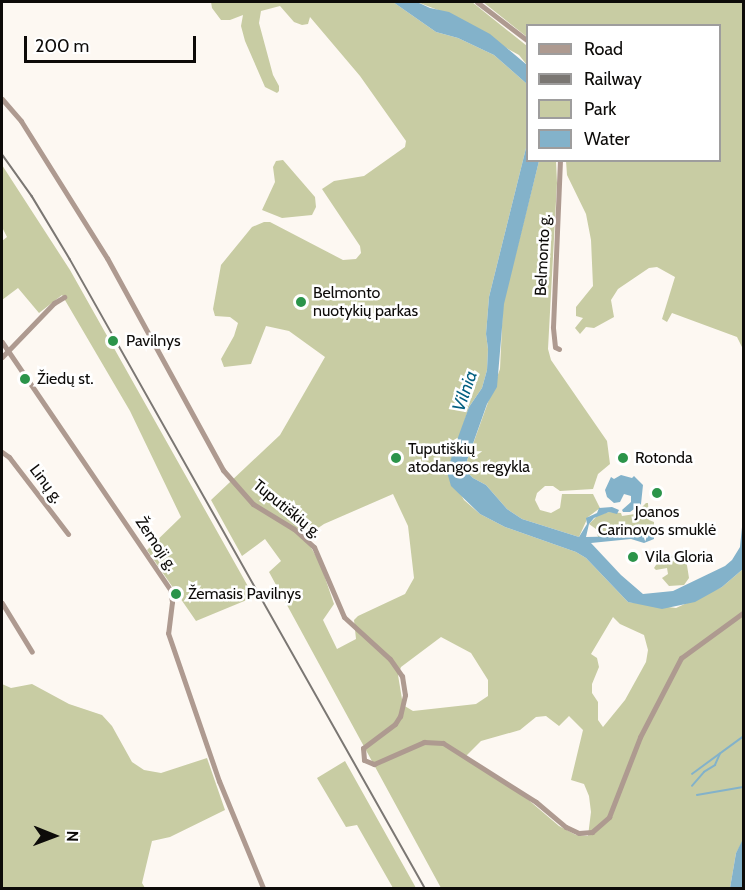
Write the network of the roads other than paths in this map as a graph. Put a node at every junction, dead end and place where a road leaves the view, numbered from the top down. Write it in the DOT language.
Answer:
graph roads {
  1 [pos="477,2"];
  2 [pos="526,39"];
  3 [pos="2,99"];
  4 [pos="560,162"];
  5 [pos="64,297"];
  6 [pos="2,342"];
  7 [pos="559,350"];
  8 [pos="8,351"];
  9 [pos="2,357"];
  10 [pos="2,452"];
  11 [pos="68,534"];
  12 [pos="2,603"];
  13 [pos="744,612"];
  14 [pos="32,652"];
  15 [pos="263,888"];
  1 -- 2 [label="street"];
  3 -- 13 [label="street, Tuputiškių g."];
  4 -- 7 [label="street, Belmonto g."];
  5 -- 8 [label="street"];
  6 -- 8 [label="street, Žemoji g."];
  8 -- 9 [label="street"];
  8 -- 15 [label="street, Žemoji g."];
  10 -- 11 [label="street, Linų g."];
  12 -- 14 [label="street"];
}
